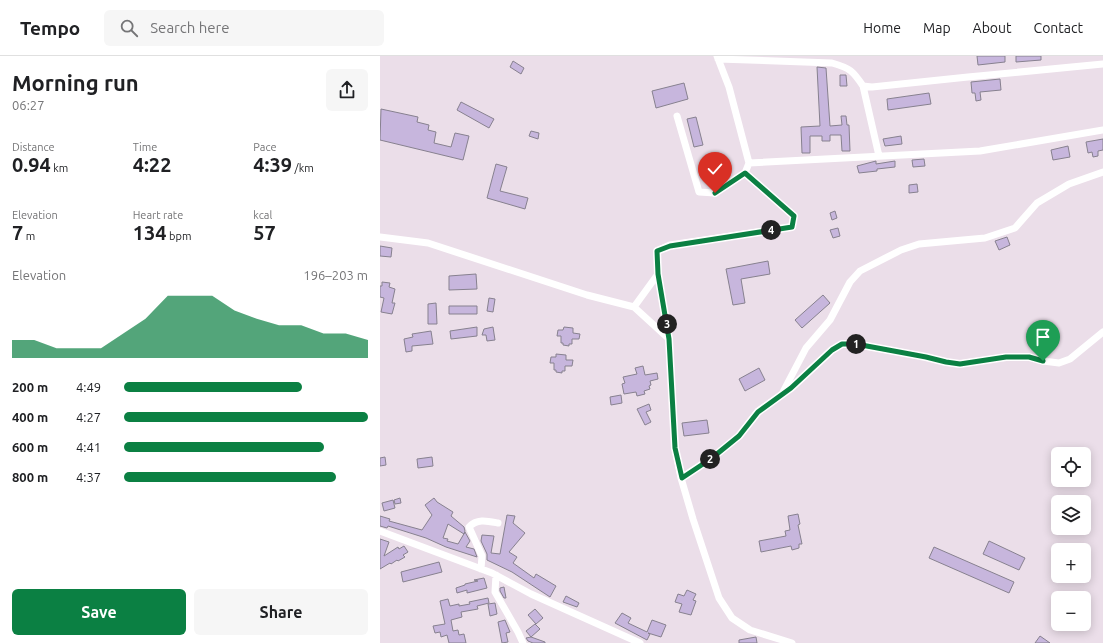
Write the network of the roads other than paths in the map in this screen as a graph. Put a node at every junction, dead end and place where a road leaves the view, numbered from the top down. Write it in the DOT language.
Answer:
graph roads {
  1 [pos="718,57"];
  2 [pos="1103,64"];
  3 [pos="863,86"];
  4 [pos="677,116"];
  5 [pos="1103,130"];
  6 [pos="879,156"];
  7 [pos="749,163"];
  8 [pos="1103,172"];
  9 [pos="745,173"];
  10 [pos="380,237"];
  11 [pos="658,274"];
  12 [pos="634,307"];
  13 [pos="1103,332"];
  14 [pos="669,339"];
  15 [pos="781,395"];
  16 [pos="682,478"];
  17 [pos="498,523"];
  18 [pos="380,531"];
  19 [pos="481,569"];
  20 [pos="496,575"];
  21 [pos="523,643"];
  22 [pos="640,643"];
  23 [pos="792,643"];
  1 -- 3 [label="street"];
  1 -- 7 [label="street"];
  2 -- 3 [label="street"];
  3 -- 6 [label="street"];
  4 -- 9 [label="street"];
  5 -- 6 [label="street"];
  6 -- 7 [label="street"];
  7 -- 9 [label="street"];
  8 -- 15 [label="street"];
  9 -- 11 [label="street"];
  10 -- 12 [label="street"];
  11 -- 12 [label="street"];
  11 -- 14 [label="street"];
  12 -- 14 [label="street"];
  13 -- 15 [label="street"];
  14 -- 16 [label="street"];
  15 -- 16 [label="street"];
  16 -- 23 [label="street"];
  17 -- 19 [label="street"];
  18 -- 19 [label="street"];
  19 -- 20 [label="street"];
  20 -- 21 [label="street"];
  20 -- 22 [label="street"];
}
